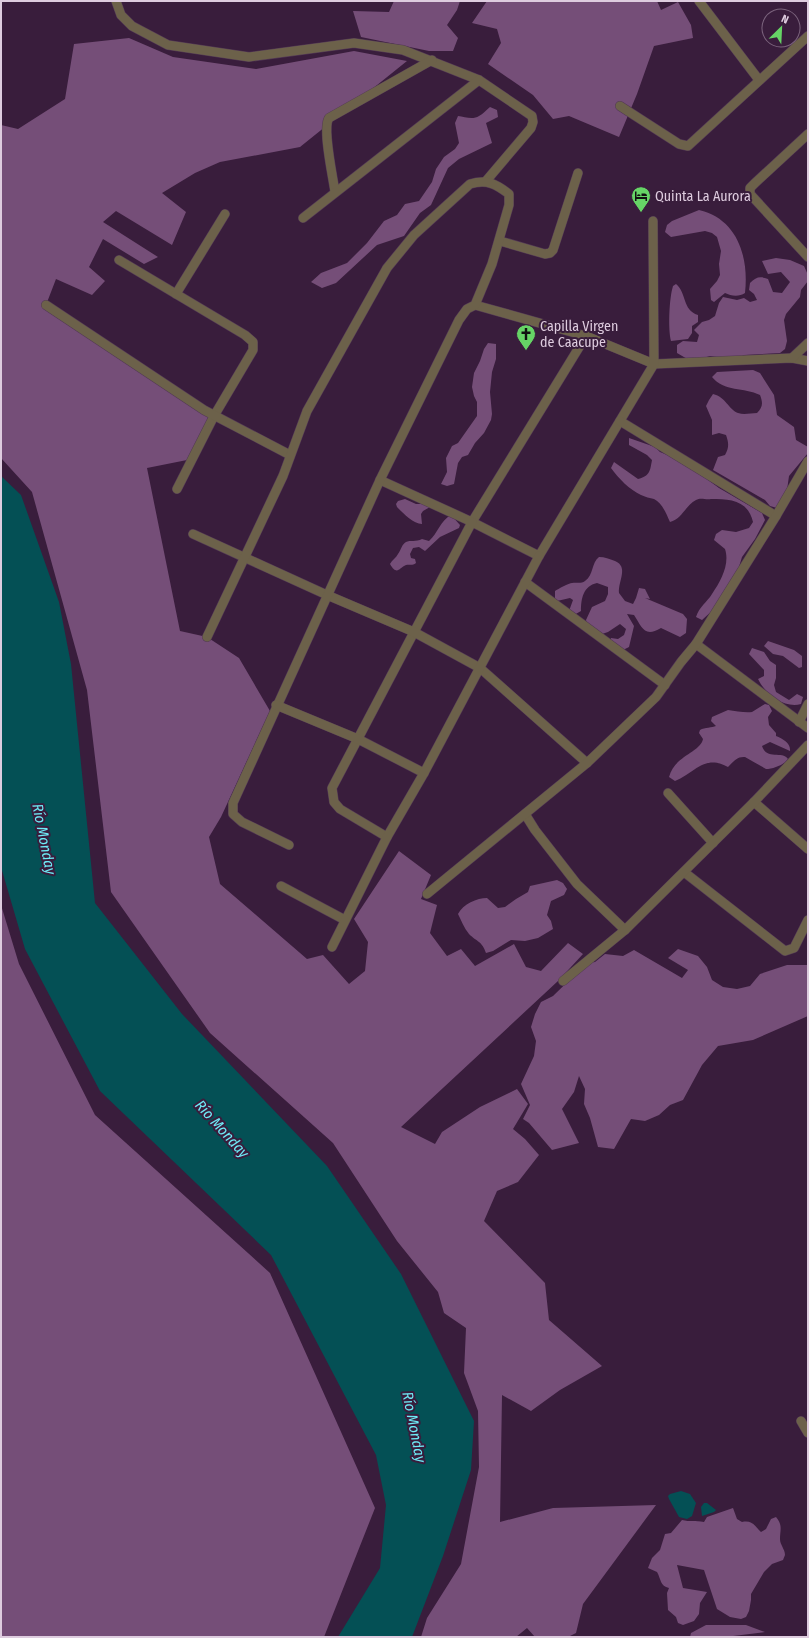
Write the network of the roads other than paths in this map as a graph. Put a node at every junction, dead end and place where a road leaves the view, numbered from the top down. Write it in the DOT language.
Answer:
graph roads {
  1 [pos="116,1"];
  2 [pos="699,1"];
  3 [pos="808,36"];
  4 [pos="432,60"];
  5 [pos="479,80"];
  6 [pos="759,80"];
  7 [pos="620,106"];
  8 [pos="808,134"];
  9 [pos="578,173"];
  10 [pos="486,181"];
  11 [pos="335,192"];
  12 [pos="225,214"];
  13 [pos="303,218"];
  14 [pos="653,221"];
  15 [pos="500,241"];
  16 [pos="808,257"];
  17 [pos="119,260"];
  18 [pos="176,294"];
  19 [pos="46,305"];
  20 [pos="474,305"];
  21 [pos="586,336"];
  22 [pos="808,343"];
  23 [pos="792,358"];
  24 [pos="808,361"];
  25 [pos="654,364"];
  26 [pos="214,416"];
  27 [pos="620,421"];
  28 [pos="290,455"];
  29 [pos="808,461"];
  30 [pos="380,480"];
  31 [pos="177,489"];
  32 [pos="776,516"];
  33 [pos="472,522"];
  34 [pos="193,534"];
  35 [pos="539,556"];
  36 [pos="245,558"];
  37 [pos="525,582"];
  38 [pos="327,595"];
  39 [pos="414,632"];
  40 [pos="207,637"];
  41 [pos="696,644"];
  42 [pos="480,668"];
  43 [pos="665,685"];
  44 [pos="808,704"];
  45 [pos="276,705"];
  46 [pos="799,722"];
  47 [pos="808,728"];
  48 [pos="358,739"];
  49 [pos="808,745"];
  50 [pos="587,763"];
  51 [pos="424,773"];
  52 [pos="668,793"];
  53 [pos="754,802"];
  54 [pos="525,814"];
  55 [pos="387,837"];
  56 [pos="713,843"];
  57 [pos="289,845"];
  58 [pos="808,849"];
  59 [pos="684,872"];
  60 [pos="281,886"];
  61 [pos="427,894"];
  62 [pos="345,920"];
  63 [pos="808,920"];
  64 [pos="625,930"];
  65 [pos="332,947"];
  66 [pos="563,981"];
  67 [pos="801,1421"];
  68 [pos="808,1433"];
  1 -- 4 [label="street"];
  2 -- 6 [label="street"];
  3 -- 6 [label="street"];
  4 -- 5 [label="street"];
  4 -- 11 [label="street"];
  5 -- 10 [label="street"];
  5 -- 11 [label="street"];
  6 -- 7 [label="street"];
  8 -- 16 [label="street"];
  9 -- 15 [label="street"];
  10 -- 15 [label="street"];
  10 -- 28 [label="street"];
  11 -- 13 [label="street"];
  12 -- 18 [label="street"];
  14 -- 25 [label="street"];
  15 -- 20 [label="street"];
  17 -- 18 [label="street"];
  18 -- 26 [label="street"];
  19 -- 26 [label="street"];
  20 -- 21 [label="street"];
  20 -- 30 [label="street"];
  21 -- 25 [label="street"];
  21 -- 33 [label="street"];
  22 -- 23 [label="street"];
  23 -- 24 [label="street"];
  23 -- 25 [label="street"];
  25 -- 27 [label="street"];
  26 -- 28 [label="street"];
  26 -- 31 [label="street"];
  27 -- 32 [label="street"];
  27 -- 35 [label="street"];
  28 -- 36 [label="street"];
  29 -- 32 [label="street"];
  30 -- 33 [label="street"];
  30 -- 38 [label="street"];
  32 -- 41 [label="street"];
  33 -- 35 [label="street"];
  33 -- 39 [label="street"];
  34 -- 36 [label="street"];
  35 -- 37 [label="street"];
  36 -- 38 [label="street"];
  36 -- 40 [label="street"];
  37 -- 42 [label="street"];
  37 -- 43 [label="street"];
  38 -- 39 [label="street"];
  38 -- 45 [label="street"];
  39 -- 42 [label="street"];
  39 -- 48 [label="street"];
  41 -- 43 [label="street"];
  41 -- 46 [label="street"];
  42 -- 50 [label="street"];
  42 -- 51 [label="street"];
  43 -- 50 [label="street"];
  44 -- 46 [label="street"];
  45 -- 48 [label="street"];
  45 -- 57 [label="street"];
  46 -- 47 [label="street"];
  48 -- 51 [label="street"];
  48 -- 55 [label="street"];
  49 -- 53 [label="street"];
  50 -- 54 [label="street"];
  51 -- 55 [label="street"];
  52 -- 56 [label="street"];
  53 -- 56 [label="street"];
  53 -- 58 [label="street"];
  54 -- 61 [label="street"];
  54 -- 64 [label="street"];
  55 -- 62 [label="street"];
  56 -- 59 [label="street"];
  59 -- 63 [label="street"];
  59 -- 64 [label="street"];
  60 -- 62 [label="street"];
  62 -- 65 [label="street"];
  64 -- 66 [label="street"];
  67 -- 68 [label="street"];
}
